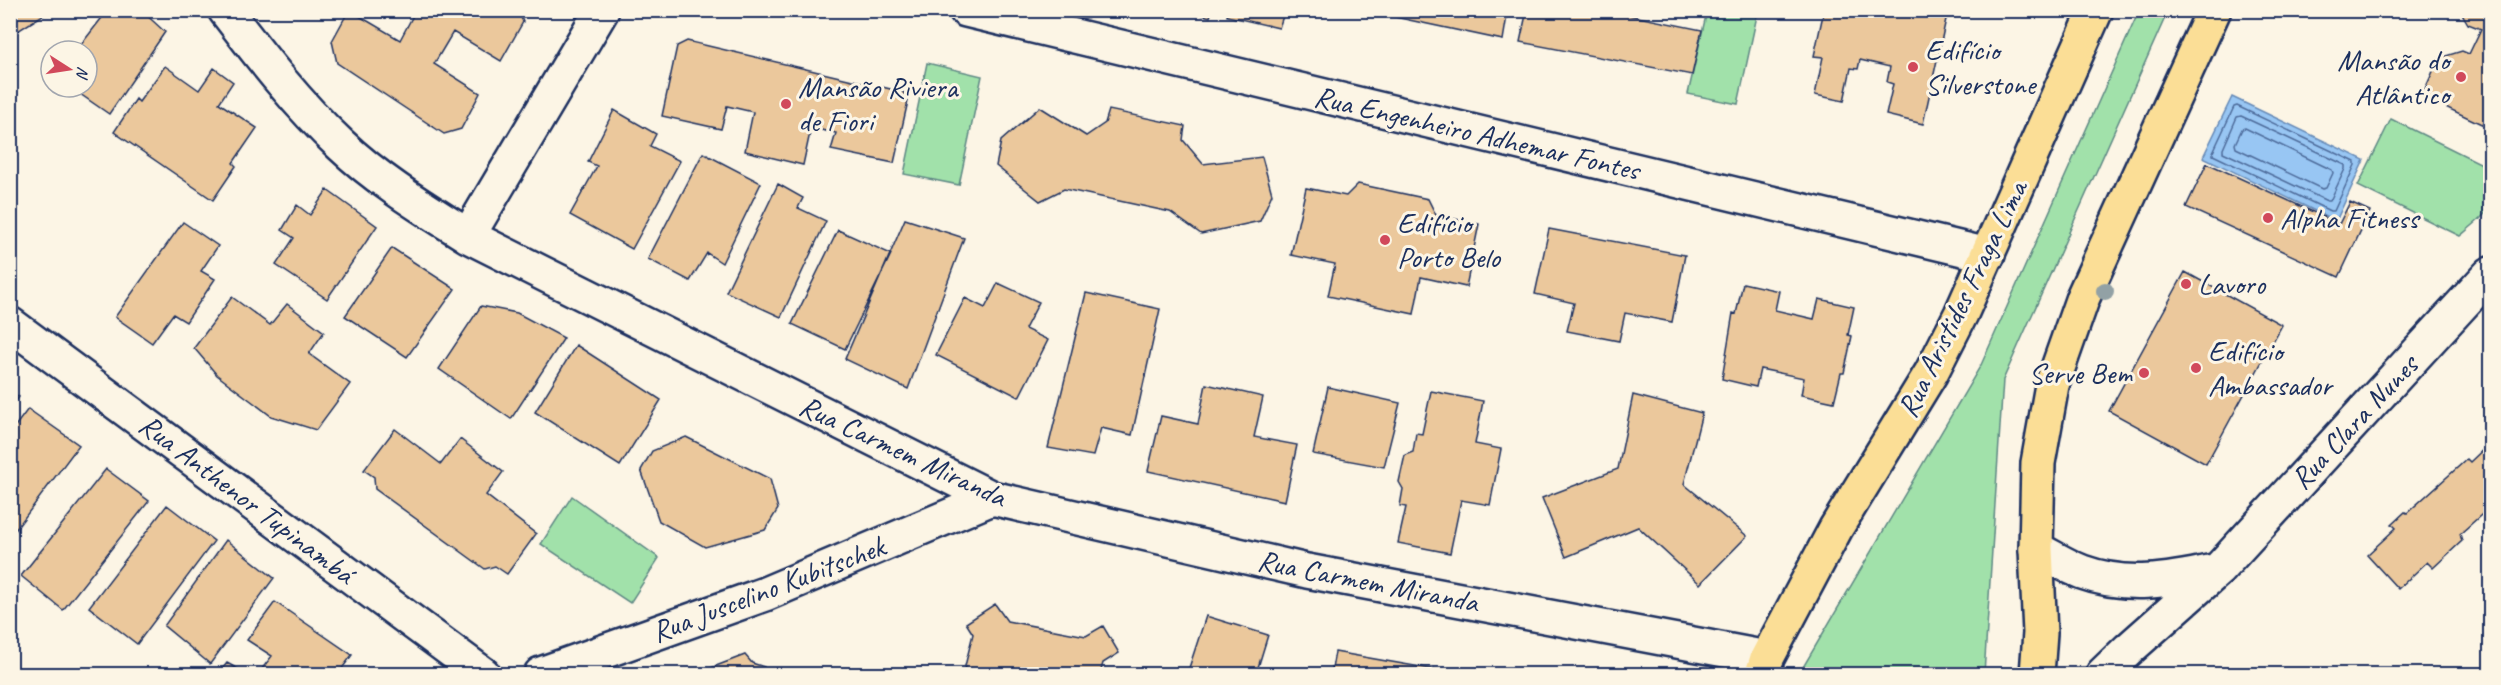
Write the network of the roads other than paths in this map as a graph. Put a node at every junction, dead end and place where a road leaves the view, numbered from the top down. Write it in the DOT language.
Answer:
graph roads {
  1 [pos="225,10"];
  2 [pos="602,10"];
  3 [pos="966,10"];
  4 [pos="2096,10"];
  5 [pos="2214,10"];
  6 [pos="468,236"];
  7 [pos="1988,255"];
  8 [pos="2490,274"];
  9 [pos="10,324"];
  10 [pos="992,498"];
  11 [pos="2036,549"];
  12 [pos="2218,570"];
  13 [pos="1765,666"];
  14 [pos="483,675"];
  15 [pos="541,675"];
  16 [pos="2037,675"];
  17 [pos="2103,675"];
  1 -- 6 [label="street, Rua Carmem Miranda"];
  2 -- 6 [label="street"];
  3 -- 7 [label="street, Rua Engenheiro Adhemar Fontes"];
  4 -- 7 [label="main road, Rua Aristides Fraga Lima"];
  5 -- 11 [label="main road"];
  6 -- 10 [label="street, Rua Carmem Miranda"];
  7 -- 13 [label="main road, Rua Aristides Fraga Lima"];
  8 -- 12 [label="street, Rua Clara Nunes"];
  9 -- 14 [label="street, Rua Anthenor Tupinambá"];
  10 -- 13 [label="street, Rua Carmem Miranda"];
  10 -- 15 [label="street, Rua Juscelino Kubitschek"];
  11 -- 12 [label="street"];
  11 -- 16 [label="main road"];
  12 -- 17 [label="street, Rua Clara Nunes"];
}
